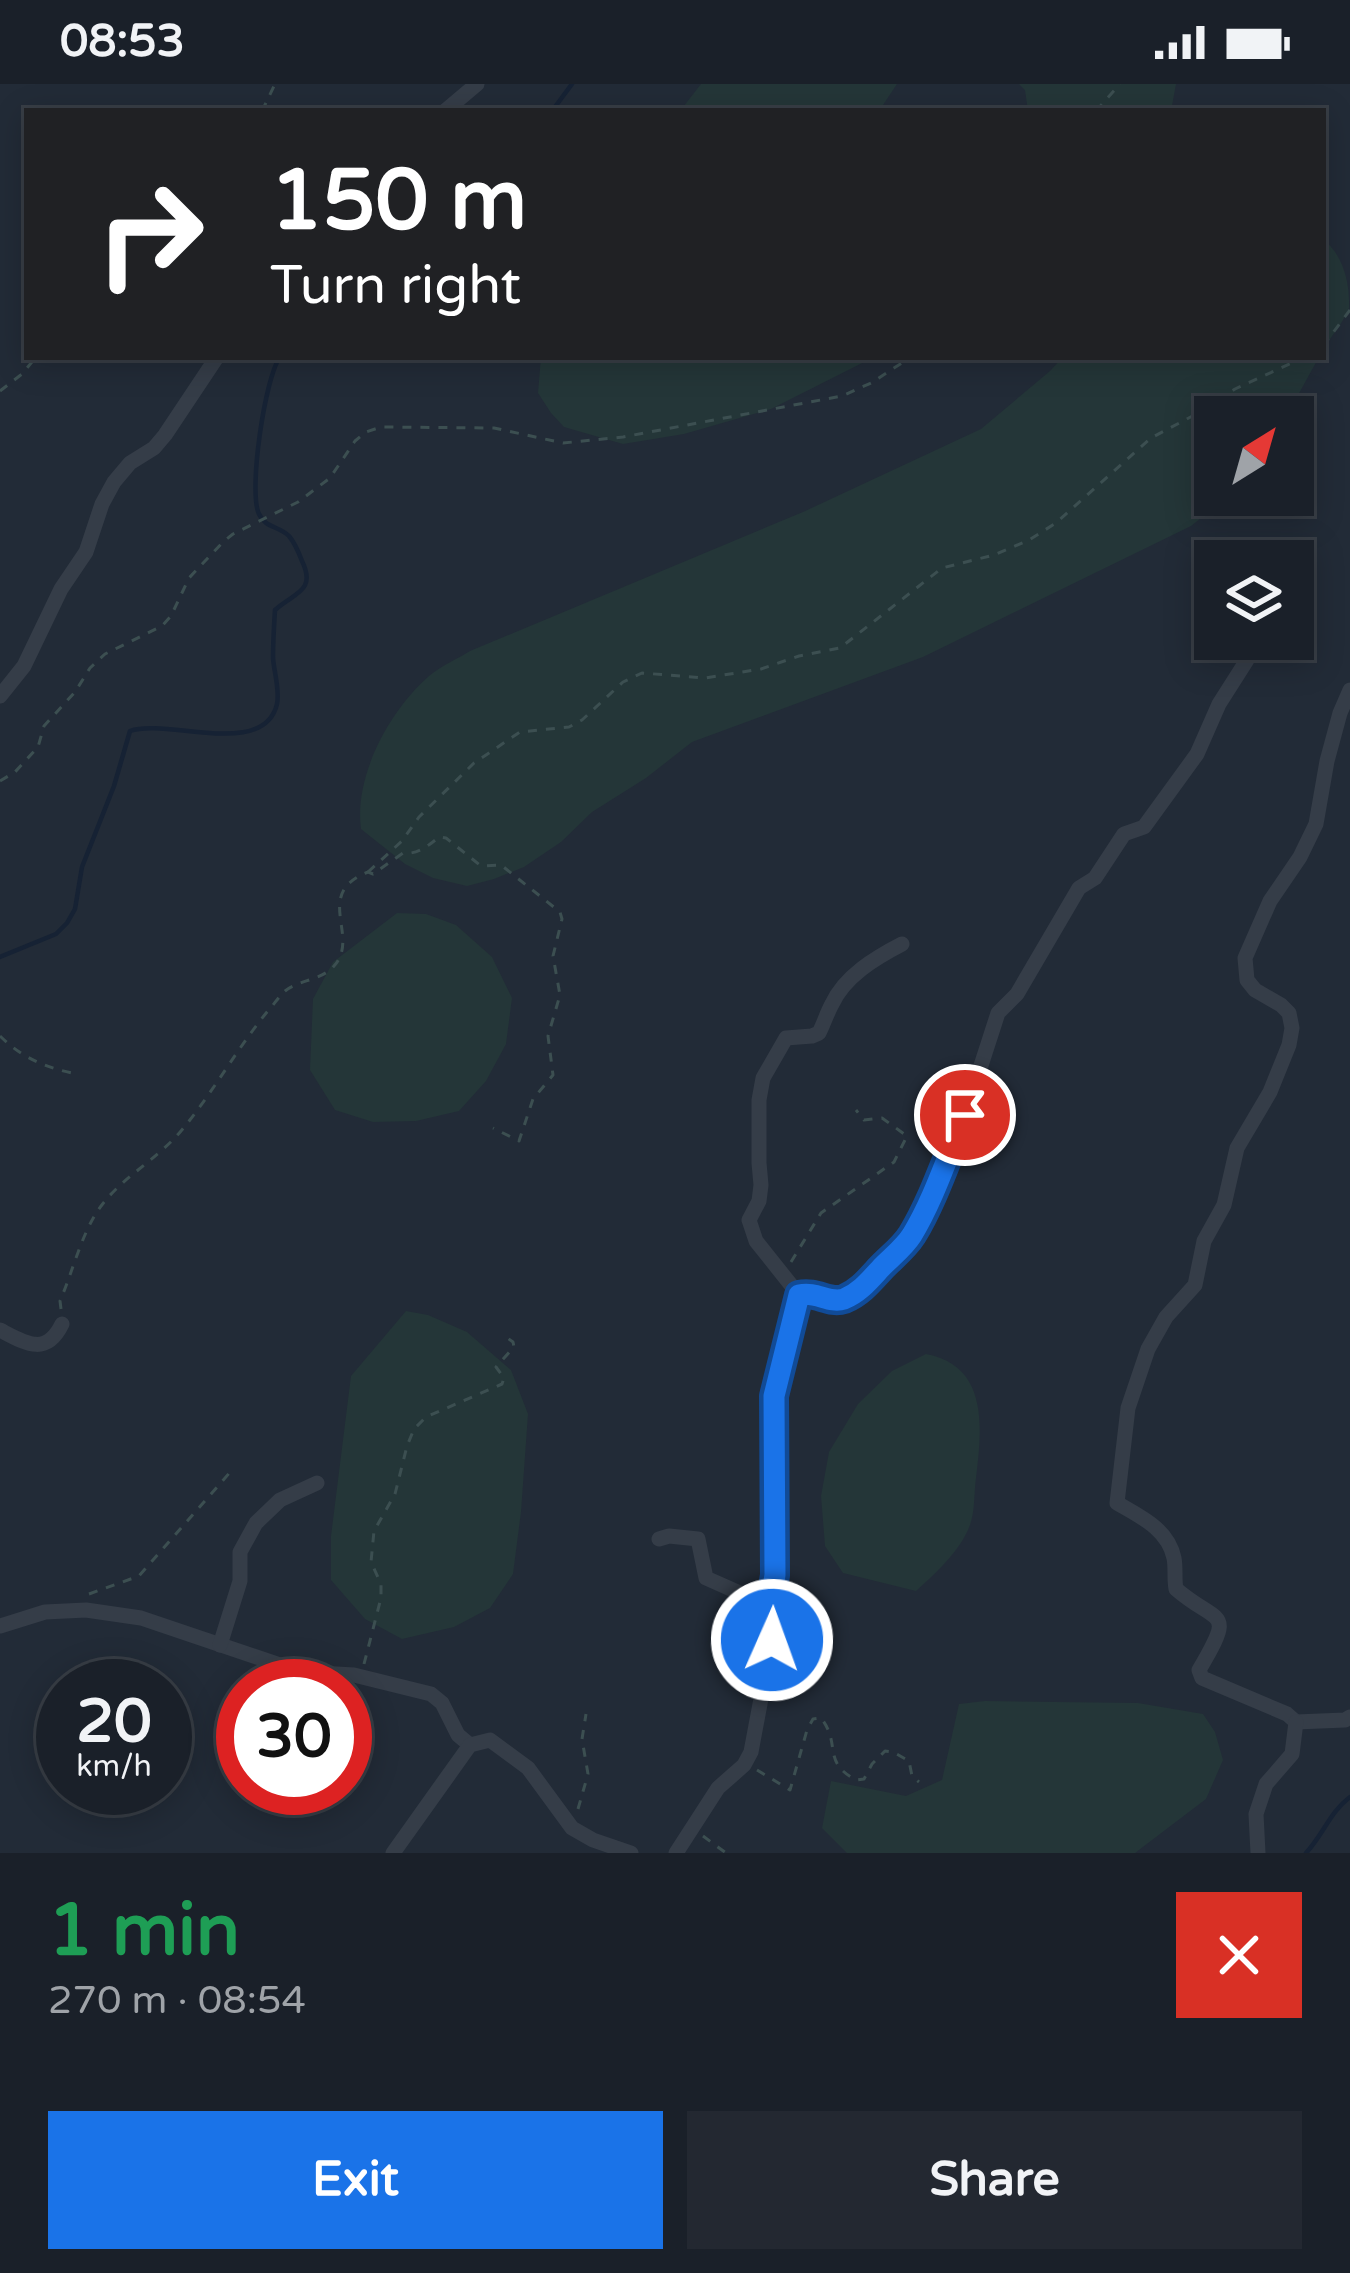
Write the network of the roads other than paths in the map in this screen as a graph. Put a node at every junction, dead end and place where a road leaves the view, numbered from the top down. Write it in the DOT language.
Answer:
graph roads {
  1 [pos="477,84"];
  2 [pos="449,108"];
  3 [pos="215,360"];
  4 [pos="1247,660"];
  5 [pos="1350,690"];
  6 [pos="0,696"];
  7 [pos="902,944"];
  8 [pos="799,1295"];
  9 [pos="62,1324"];
  10 [pos="0,1330"];
  11 [pos="317,1483"];
  12 [pos="659,1539"];
  13 [pos="770,1606"];
  14 [pos="0,1626"];
  15 [pos="220,1645"];
  16 [pos="1350,1717"];
  17 [pos="1296,1722"];
  18 [pos="470,1745"];
  19 [pos="393,1853"];
  20 [pos="631,1853"];
  21 [pos="676,1853"];
  22 [pos="1258,1853"];
  1 -- 2 [label="street"];
  3 -- 6 [label="street"];
  4 -- 8 [label="street"];
  5 -- 17 [label="street"];
  7 -- 8 [label="street"];
  8 -- 13 [label="street"];
  9 -- 10 [label="street"];
  11 -- 15 [label="street"];
  12 -- 13 [label="street"];
  13 -- 21 [label="street"];
  14 -- 15 [label="street"];
  15 -- 18 [label="street"];
  16 -- 17 [label="street"];
  17 -- 22 [label="street"];
  18 -- 19 [label="street"];
  18 -- 20 [label="street"];
}
